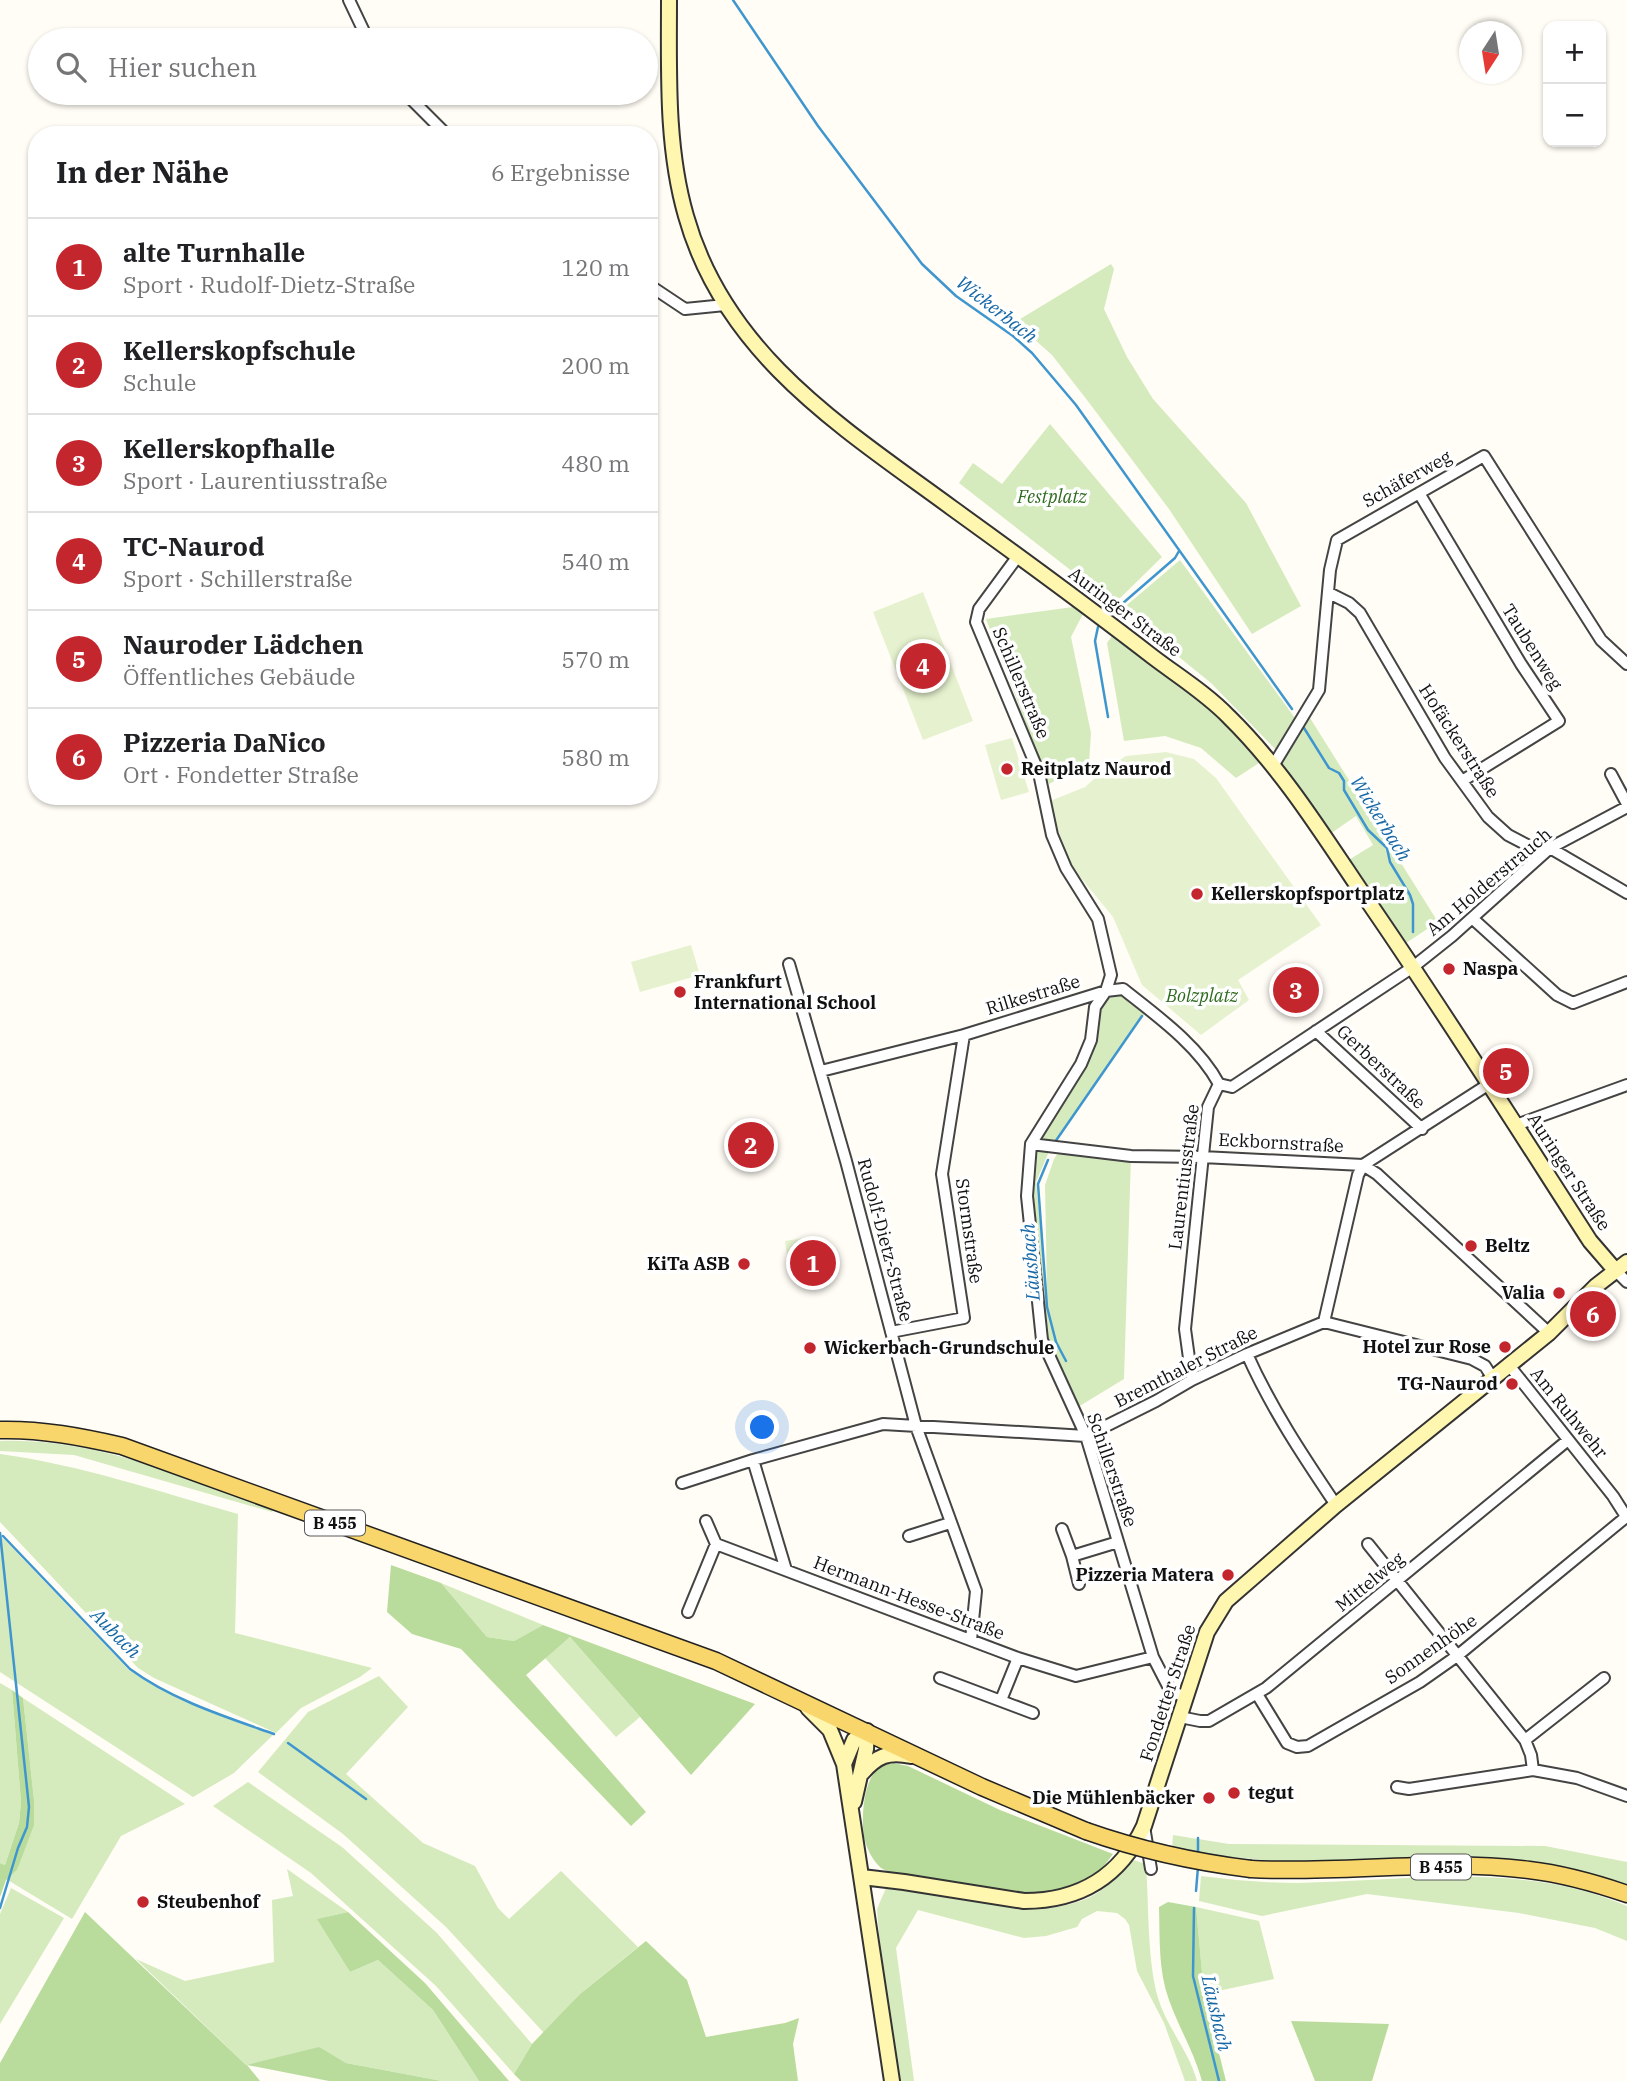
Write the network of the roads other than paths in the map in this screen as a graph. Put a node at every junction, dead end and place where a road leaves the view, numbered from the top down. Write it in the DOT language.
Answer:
graph roads {
  1 [pos="349,0"];
  2 [pos="669,0"];
  3 [pos="363,28"];
  4 [pos="416,105"];
  5 [pos="438,126"];
  6 [pos="658,291"];
  7 [pos="725,304"];
  8 [pos="1419,493"];
  9 [pos="1018,556"];
  10 [pos="1329,593"];
  11 [pos="1627,664"];
  12 [pos="1273,766"];
  13 [pos="1611,774"];
  14 [pos="1462,782"];
  15 [pos="1627,806"];
  16 [pos="1550,848"];
  17 [pos="1627,893"];
  18 [pos="1472,918"];
  19 [pos="789,964"];
  20 [pos="1413,967"];
  21 [pos="1627,982"];
  22 [pos="1106,991"];
  23 [pos="1316,1031"];
  24 [pos="964,1035"];
  25 [pos="821,1071"];
  26 [pos="1219,1084"];
  27 [pos="1489,1084"];
  28 [pos="1627,1085"];
  29 [pos="1516,1125"];
  30 [pos="1422,1129"];
  31 [pos="1031,1144"];
  32 [pos="1202,1157"];
  33 [pos="1363,1165"];
  34 [pos="1621,1266"];
  35 [pos="1627,1282"];
  36 [pos="1324,1322"];
  37 [pos="891,1332"];
  38 [pos="1549,1333"];
  39 [pos="1247,1354"];
  40 [pos="1508,1364"];
  41 [pos="1492,1377"];
  42 [pos="1192,1380"];
  43 [pos="916,1426"];
  44 [pos="0,1430"];
  45 [pos="1086,1436"];
  46 [pos="1568,1440"];
  47 [pos="753,1460"];
  48 [pos="682,1483"];
  49 [pos="1336,1505"];
  50 [pos="1627,1517"];
  51 [pos="706,1521"];
  52 [pos="950,1523"];
  53 [pos="1062,1529"];
  54 [pos="909,1536"];
  55 [pos="1118,1542"];
  56 [pos="716,1544"];
  57 [pos="1368,1544"];
  58 [pos="1072,1556"];
  59 [pos="786,1570"];
  60 [pos="1398,1581"];
  61 [pos="1079,1584"];
  62 [pos="688,1612"];
  63 [pos="971,1640"];
  64 [pos="1457,1656"];
  65 [pos="1153,1657"];
  66 [pos="1018,1658"];
  67 [pos="940,1678"];
  68 [pos="1604,1678"];
  69 [pos="1257,1694"];
  70 [pos="797,1698"];
  71 [pos="1186,1699"];
  72 [pos="1001,1700"];
  73 [pos="1033,1713"];
  74 [pos="1180,1717"];
  75 [pos="867,1731"];
  76 [pos="1525,1740"];
  77 [pos="931,1762"];
  78 [pos="844,1764"];
  79 [pos="1533,1770"];
  80 [pos="859,1777"];
  81 [pos="1397,1787"];
  82 [pos="1627,1796"];
  83 [pos="853,1817"];
  84 [pos="1144,1826"];
  85 [pos="1151,1869"];
  86 [pos="862,1877"];
  87 [pos="1627,1894"];
  88 [pos="892,2081"];
  1 -- 3 [label="street"];
  2 -- 7 [label="street, Auringer Straße"];
  4 -- 5 [label="street"];
  6 -- 7 [label="street"];
  7 -- 9 [label="street, Auringer Straße"];
  8 -- 10 [label="street, Schäferweg"];
  8 -- 11 [label="street, Schäferweg"];
  8 -- 14 [label="street, Taubenweg"];
  9 -- 12 [label="street, Auringer Straße"];
  9 -- 22 [label="street, Schillerstraße"];
  10 -- 12 [label="street, Schäferweg"];
  10 -- 14 [label="street, Hofäckerstraße"];
  12 -- 20 [label="street, Auringer Straße"];
  13 -- 15 [label="street, Am Holderstrauch"];
  14 -- 16 [label="street, Hofäckerstraße"];
  15 -- 16 [label="street, Am Holderstrauch"];
  16 -- 17 [label="street, Hofäckerstraße"];
  16 -- 18 [label="street, Am Holderstrauch"];
  18 -- 20 [label="street, Am Holderstrauch"];
  18 -- 21 [label="street"];
  19 -- 25 [label="street, Rudolf-Dietz-Straße"];
  20 -- 23 [label="street"];
  20 -- 27 [label="street, Auringer Straße"];
  22 -- 24 [label="street, Rilkestraße"];
  22 -- 26 [label="street, Rilkestraße"];
  22 -- 31 [label="street, Schillerstraße"];
  23 -- 26 [label="street"];
  23 -- 30 [label="street, Gerberstraße"];
  24 -- 25 [label="street, Rilkestraße"];
  24 -- 37 [label="street, Stormstraße"];
  25 -- 37 [label="street, Rudolf-Dietz-Straße"];
  26 -- 32 [label="street, Laurentiusstraße"];
  27 -- 29 [label="street, Auringer Straße"];
  27 -- 30 [label="street"];
  28 -- 29 [label="street"];
  29 -- 34 [label="street, Auringer Straße"];
  30 -- 33 [label="street"];
  31 -- 32 [label="street, Eckbornstraße"];
  31 -- 45 [label="street, Schillerstraße"];
  32 -- 33 [label="street, Eckbornstraße"];
  32 -- 42 [label="street, Laurentiusstraße"];
  33 -- 36 [label="street"];
  33 -- 38 [label="street, Eckbornstraße"];
  34 -- 35 [label="street"];
  34 -- 38 [label="street, Fondetter Straße"];
  36 -- 39 [label="street, Bremthaler Straße"];
  36 -- 41 [label="street"];
  37 -- 43 [label="street, Rudolf-Dietz-Straße"];
  38 -- 40 [label="street, Fondetter Straße"];
  39 -- 42 [label="street, Bremthaler Straße"];
  39 -- 49 [label="street"];
  40 -- 41 [label="street, Fondetter Straße"];
  40 -- 46 [label="street, Am Ruhwehr"];
  41 -- 49 [label="street, Fondetter Straße"];
  42 -- 45 [label="street, Bremthaler Straße"];
  43 -- 45 [label="street, Bremthaler Straße"];
  43 -- 47 [label="street, Bremthaler Straße"];
  43 -- 52 [label="street, Rudolf-Dietz-Straße"];
  44 -- 70 [label="main road, B 455"];
  45 -- 55 [label="street, Schillerstraße"];
  46 -- 50 [label="street, Am Ruhwehr"];
  46 -- 60 [label="street, Mittelweg"];
  47 -- 48 [label="street, Bremthaler Straße"];
  47 -- 59 [label="street, Hermann-Hesse-Straße"];
  49 -- 71 [label="street, Fondetter Straße"];
  50 -- 64 [label="street, Sonnenhöhe"];
  51 -- 56 [label="street"];
  52 -- 54 [label="street"];
  52 -- 63 [label="street, Rudolf-Dietz-Straße"];
  53 -- 58 [label="street"];
  55 -- 58 [label="street, Schillerstraße"];
  55 -- 65 [label="street, Schillerstraße"];
  56 -- 59 [label="street, Hermann-Hesse-Straße"];
  56 -- 62 [label="street"];
  57 -- 60 [label="street"];
  58 -- 61 [label="street"];
  59 -- 63 [label="street, Hermann-Hesse-Straße"];
  60 -- 64 [label="street"];
  60 -- 69 [label="street, Mittelweg"];
  63 -- 66 [label="street, Hermann-Hesse-Straße"];
  64 -- 69 [label="street, Sonnenhöhe"];
  64 -- 76 [label="street"];
  65 -- 66 [label="street, Hermann-Hesse-Straße"];
  65 -- 71 [label="street, Schillerstraße"];
  66 -- 72 [label="street, Hermann-Hesse-Straße"];
  67 -- 72 [label="street"];
  68 -- 76 [label="street"];
  69 -- 74 [label="street, Mittelweg"];
  70 -- 75 [label="main road, B 455"];
  70 -- 78 [label="street"];
  71 -- 74 [label="street, Fondetter Straße"];
  72 -- 73 [label="street"];
  74 -- 84 [label="street, Fondetter Straße"];
  75 -- 77 [label="main road, B 455"];
  75 -- 78 [label="street"];
  75 -- 80 [label="street"];
  76 -- 79 [label="street"];
  77 -- 80 [label="street"];
  77 -- 87 [label="main road, B 455, bridge"];
  78 -- 83 [label="street"];
  79 -- 81 [label="street"];
  79 -- 82 [label="street"];
  80 -- 83 [label="street"];
  83 -- 86 [label="street"];
  84 -- 85 [label="street"];
  84 -- 86 [label="street, Fondetter Straße"];
  86 -- 88 [label="street"];
}
